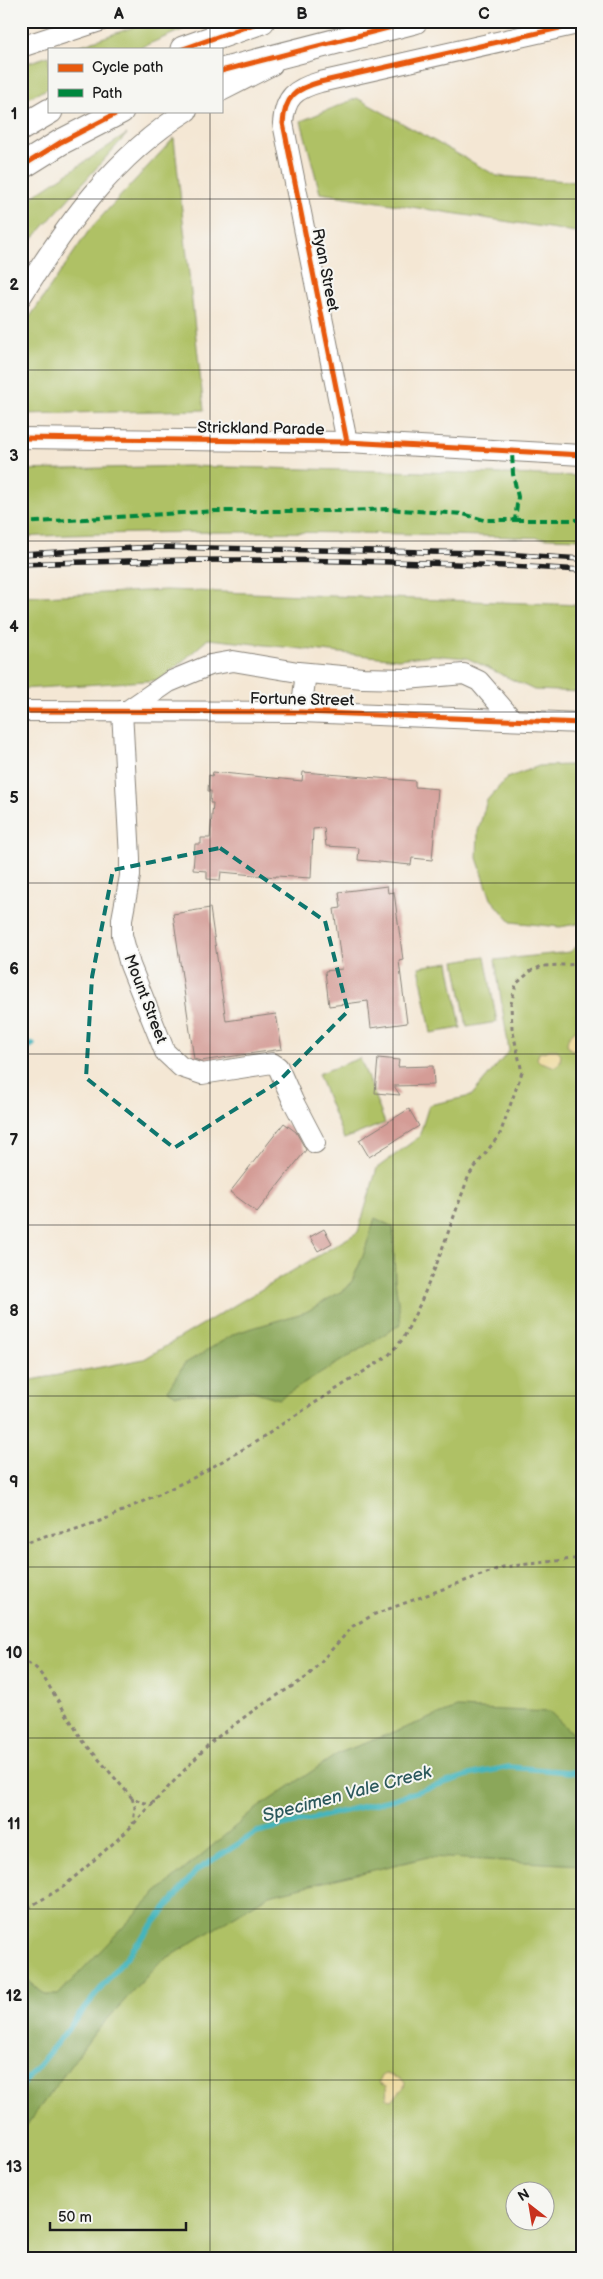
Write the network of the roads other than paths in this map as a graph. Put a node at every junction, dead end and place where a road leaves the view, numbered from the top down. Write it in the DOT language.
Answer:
graph roads {
  1 [pos="100,21"];
  2 [pos="262,21"];
  3 [pos="415,21"];
  4 [pos="582,23"];
  5 [pos="329,42"];
  6 [pos="21,48"];
  7 [pos="186,48"];
  8 [pos="222,71"];
  9 [pos="222,90"];
  10 [pos="48,112"];
  11 [pos="119,112"];
  12 [pos="186,112"];
  13 [pos="21,128"];
  14 [pos="21,166"];
  15 [pos="21,297"];
  16 [pos="25,438"];
  17 [pos="347,442"];
  18 [pos="582,455"];
  19 [pos="306,673"];
  20 [pos="21,711"];
  21 [pos="124,711"];
  22 [pos="301,712"];
  23 [pos="512,719"];
  24 [pos="582,723"];
  25 [pos="315,1142"];
  1 -- 6 [label="street"];
  2 -- 7 [label="main road"];
  3 -- 5 [label="main road"];
  4 -- 17 [label="street, Ryan Street"];
  5 -- 8 [label="main road"];
  5 -- 9 [label="street"];
  10 -- 13 [label="main road"];
  11 -- 14 [label="main road"];
  12 -- 15 [label="street"];
  16 -- 17 [label="street, Strickland Parade"];
  17 -- 18 [label="street, Strickland Parade"];
  19 -- 21 [label="street"];
  19 -- 22 [label="street"];
  19 -- 23 [label="street"];
  20 -- 21 [label="street, Fortune Street"];
  21 -- 22 [label="street, Fortune Street"];
  21 -- 25 [label="street, Mount Street"];
  22 -- 23 [label="street, Fortune Street"];
  23 -- 24 [label="street, Fortune Street"];
}
